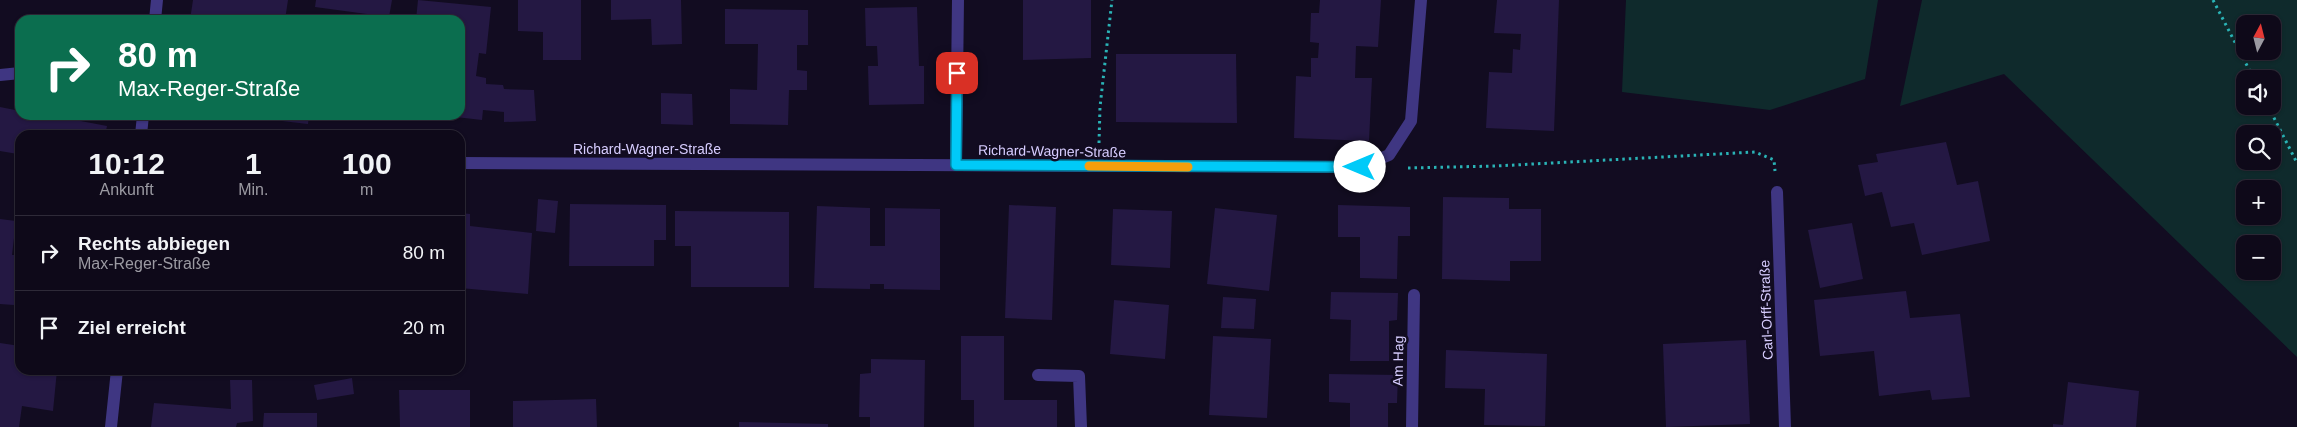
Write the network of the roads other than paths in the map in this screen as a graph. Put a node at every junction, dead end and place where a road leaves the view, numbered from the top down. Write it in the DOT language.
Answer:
graph roads {
  1 [pos="157,0"];
  2 [pos="958,0"];
  3 [pos="1421,0"];
  4 [pos="156,15"];
  5 [pos="15,74"];
  6 [pos="0,75"];
  7 [pos="465,163"];
  8 [pos="956,165"];
  9 [pos="1777,192"];
  10 [pos="1414,295"];
  11 [pos="116,375"];
  12 [pos="1038,375"];
  13 [pos="111,427"];
  14 [pos="1081,427"];
  15 [pos="1412,427"];
  16 [pos="1785,427"];
  1 -- 4 [label="street"];
  2 -- 8 [label="street"];
  3 -- 8 [label="street, Richard-Wagner-Straße"];
  5 -- 6 [label="street"];
  7 -- 8 [label="street, Richard-Wagner-Straße"];
  9 -- 16 [label="street, Carl-Orff-Straße"];
  10 -- 15 [label="street, Am Hag"];
  11 -- 13 [label="street"];
  12 -- 14 [label="street"];
}
